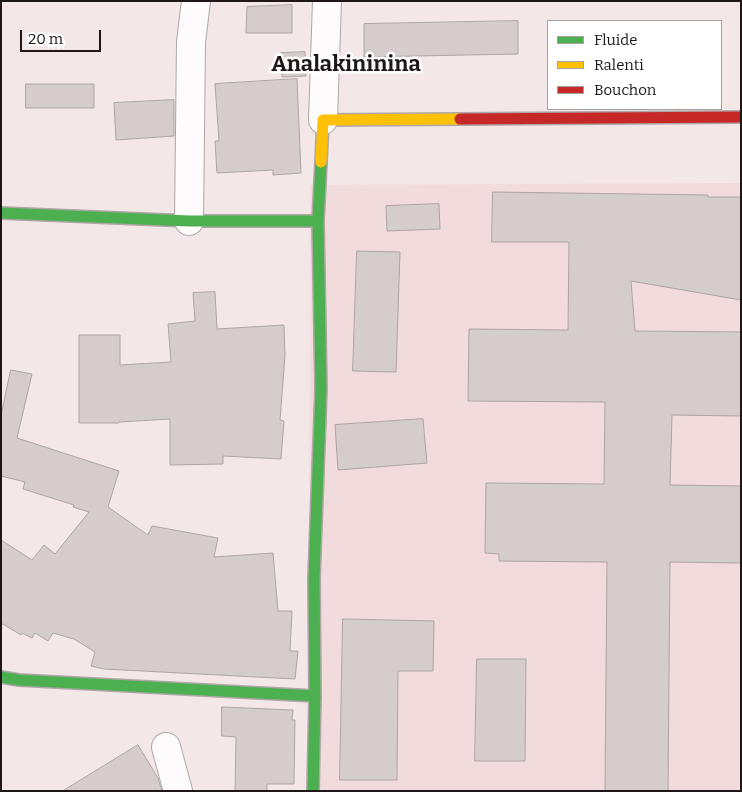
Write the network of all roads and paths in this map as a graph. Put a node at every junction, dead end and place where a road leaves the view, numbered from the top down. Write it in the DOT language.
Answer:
graph roads {
  1 [pos="196,1"];
  2 [pos="327,1"];
  3 [pos="741,117"];
  4 [pos="324,120"];
  5 [pos="1,213"];
  6 [pos="188,221"];
  7 [pos="318,221"];
  8 [pos="1,676"];
  9 [pos="315,696"];
  10 [pos="166,747"];
  11 [pos="178,791"];
  12 [pos="314,791"];
  1 -- 6 [label="street"];
  2 -- 4 [label="street"];
  3 -- 4 [label="street"];
  4 -- 7 [label="street"];
  5 -- 6 [label="street"];
  6 -- 7 [label="street"];
  7 -- 9 [label="street"];
  8 -- 9 [label="street"];
  9 -- 12 [label="street"];
  10 -- 11 [label="street"];
}
